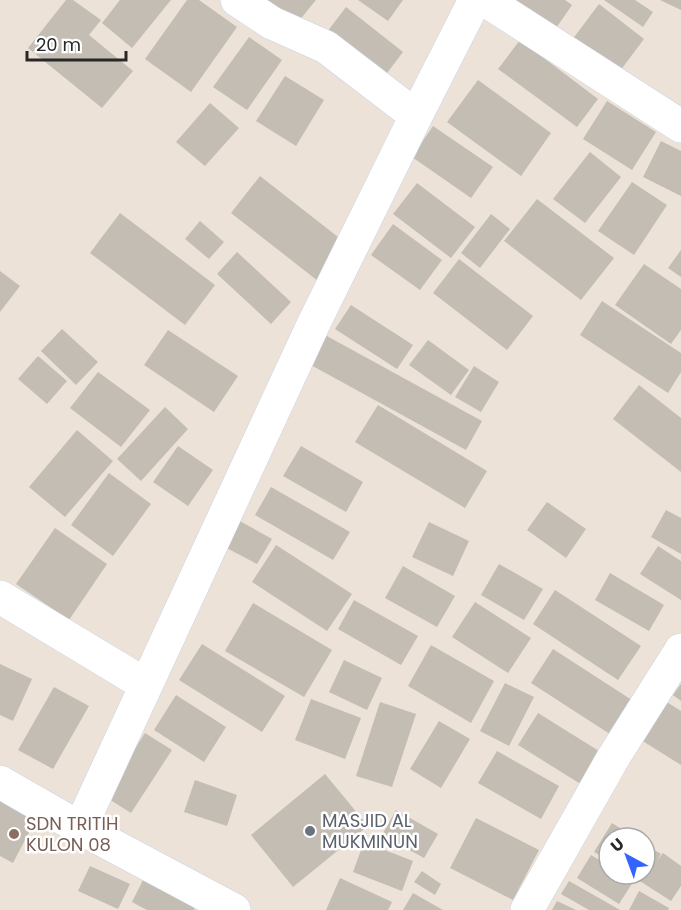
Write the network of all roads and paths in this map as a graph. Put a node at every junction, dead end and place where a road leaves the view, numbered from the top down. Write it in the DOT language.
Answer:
graph roads {
  1 [pos="237,0"];
  2 [pos="475,0"];
  3 [pos="486,0"];
  4 [pos="416,116"];
  5 [pos="681,126"];
  6 [pos="0,597"];
  7 [pos="681,650"];
  8 [pos="146,685"];
  9 [pos="0,782"];
  10 [pos="80,828"];
  11 [pos="234,910"];
  12 [pos="527,910"];
  1 -- 4 [label="street"];
  2 -- 4 [label="street"];
  3 -- 5 [label="street"];
  4 -- 8 [label="street"];
  6 -- 8 [label="street"];
  7 -- 12 [label="street"];
  8 -- 10 [label="street"];
  9 -- 10 [label="street"];
  10 -- 11 [label="street"];
}
